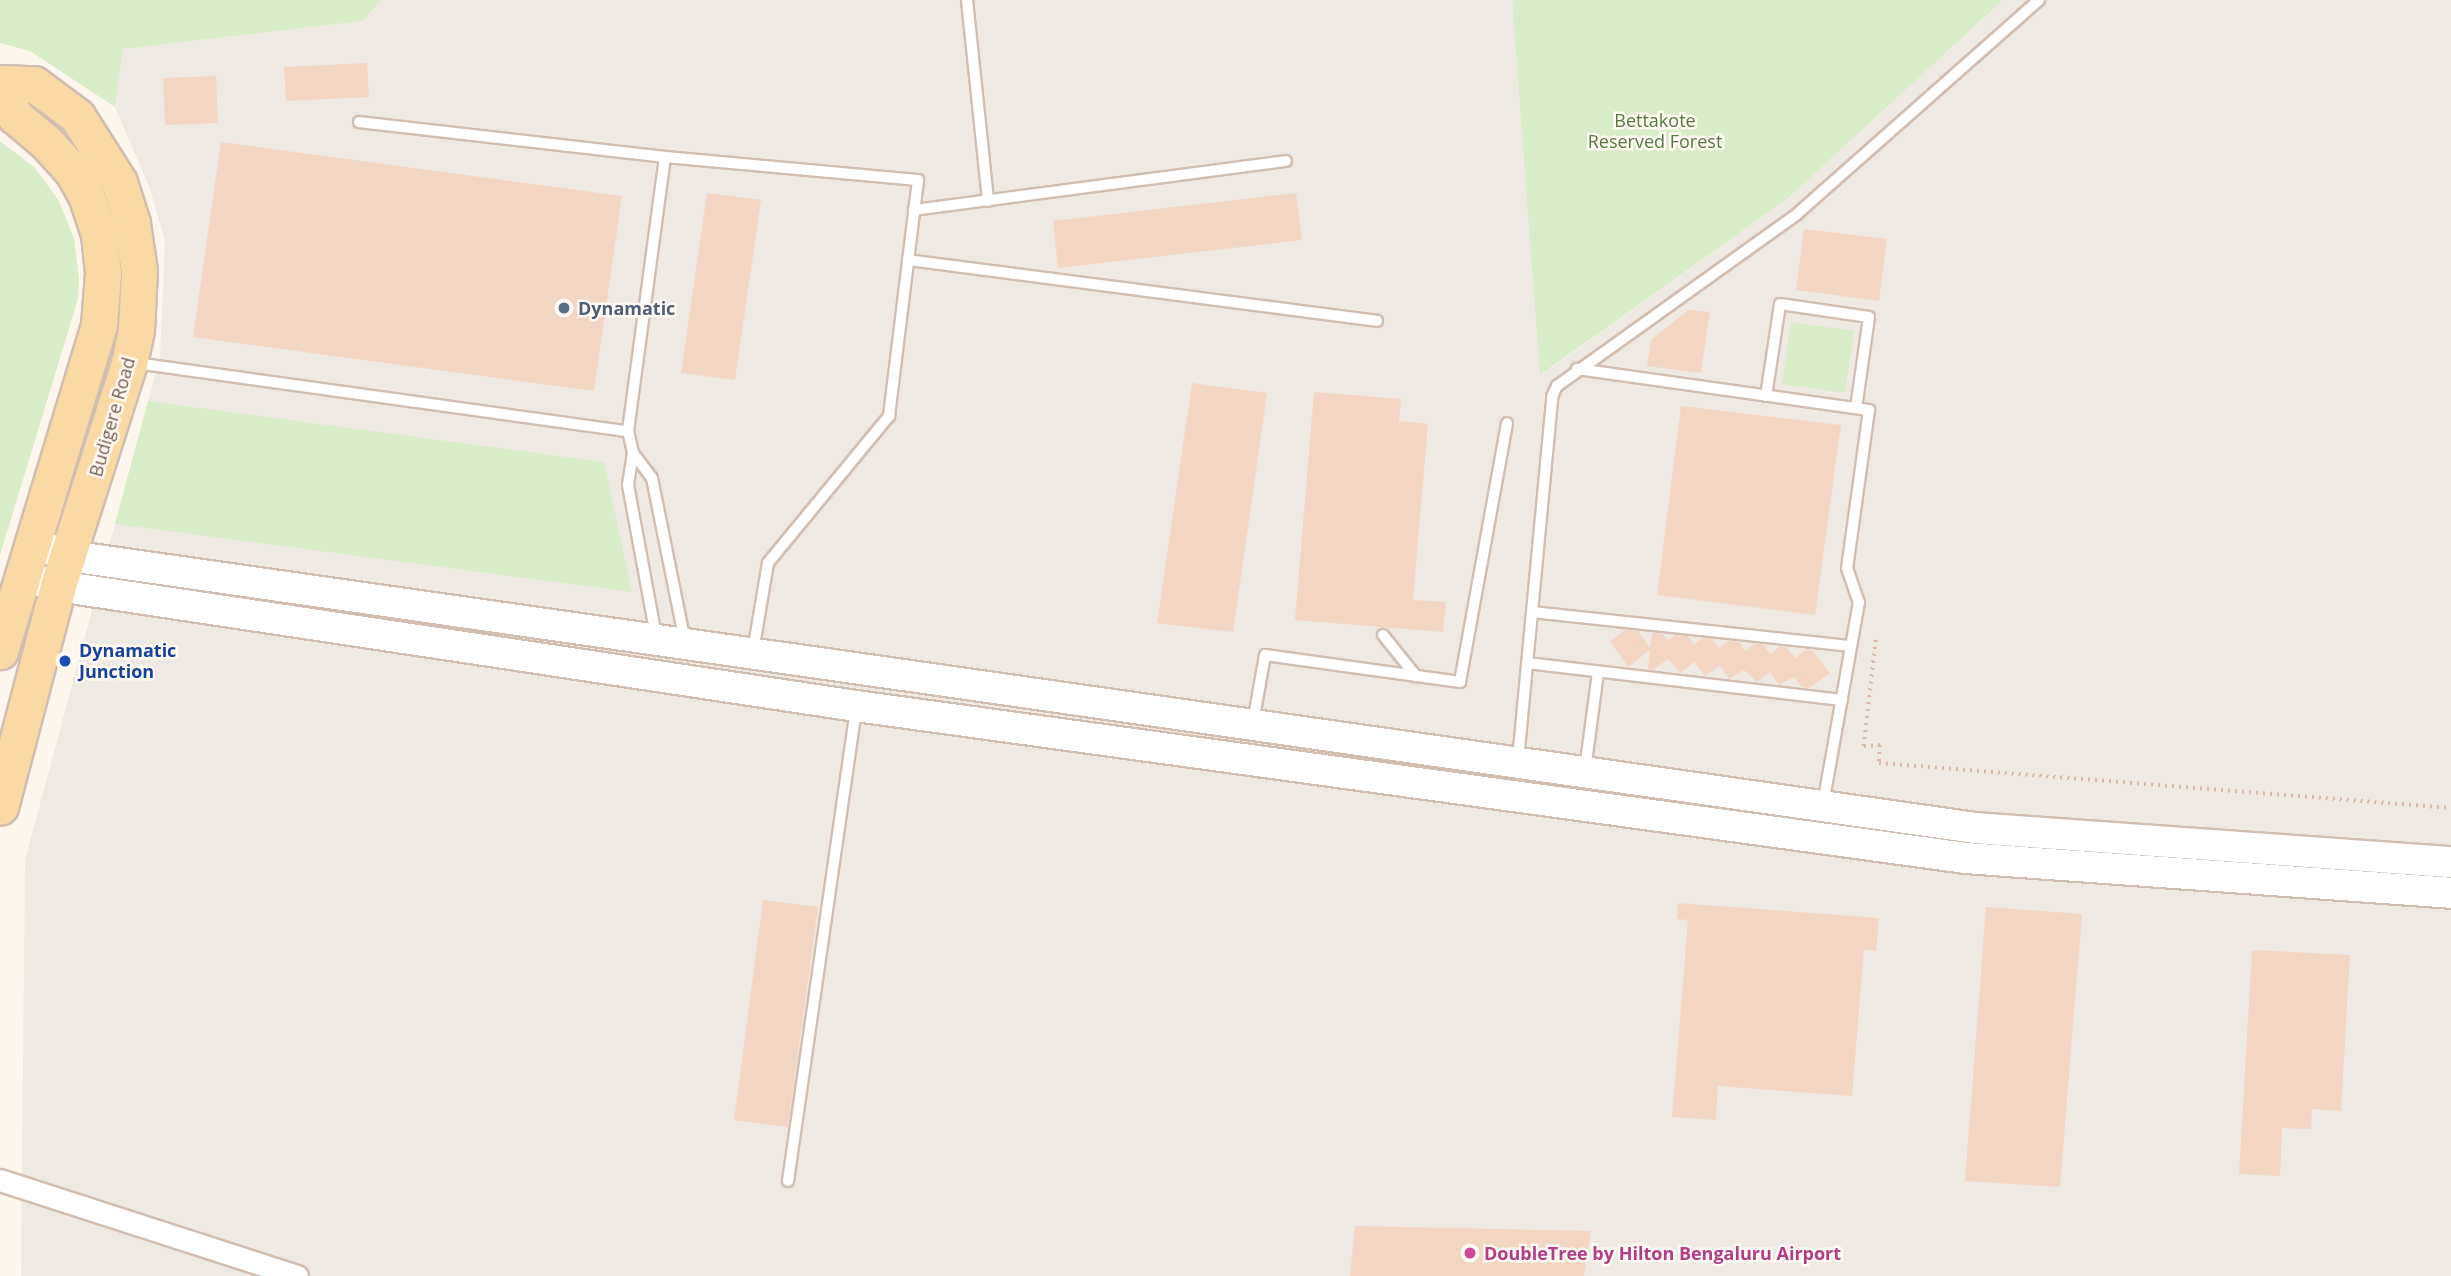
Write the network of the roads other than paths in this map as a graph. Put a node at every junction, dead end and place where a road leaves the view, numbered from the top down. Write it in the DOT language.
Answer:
graph roads {
  1 [pos="967,0"];
  2 [pos="2039,0"];
  3 [pos="0,85"];
  4 [pos="359,122"];
  5 [pos="665,157"];
  6 [pos="1286,161"];
  7 [pos="988,201"];
  8 [pos="914,210"];
  9 [pos="908,260"];
  10 [pos="1377,321"];
  11 [pos="129,363"];
  12 [pos="1577,369"];
  13 [pos="1766,396"];
  14 [pos="1856,408"];
  15 [pos="1507,423"];
  16 [pos="628,431"];
  17 [pos="634,453"];
  18 [pos="28,560"];
  19 [pos="64,571"];
  20 [pos="1532,612"];
  21 [pos="1383,635"];
  22 [pos="671,643"];
  23 [pos="1852,646"];
  24 [pos="0,651"];
  25 [pos="753,655"];
  26 [pos="1527,663"];
  27 [pos="1598,672"];
  28 [pos="1416,676"];
  29 [pos="1842,700"];
  30 [pos="856,706"];
  31 [pos="1253,726"];
  32 [pos="1517,763"];
  33 [pos="1585,772"];
  34 [pos="1823,806"];
  35 [pos="0,807"];
  36 [pos="2451,862"];
  37 [pos="2451,893"];
  38 [pos="0,1180"];
  39 [pos="788,1181"];
  40 [pos="297,1276"];
  1 -- 7 [label="lane"];
  2 -- 12 [label="lane"];
  3 -- 11 [label="main road, Budigere Road"];
  3 -- 18 [label="main road, Budigere Road"];
  4 -- 5 [label="lane"];
  5 -- 8 [label="lane"];
  5 -- 16 [label="lane"];
  6 -- 7 [label="lane"];
  7 -- 8 [label="lane"];
  8 -- 9 [label="lane"];
  9 -- 10 [label="lane"];
  9 -- 25 [label="lane"];
  11 -- 16 [label="lane"];
  11 -- 19 [label="main road, Budigere Road"];
  12 -- 13 [label="lane"];
  12 -- 20 [label="lane"];
  13 -- 14 [label="lane"];
  13 -- 14 [label="lane"];
  14 -- 23 [label="lane"];
  15 -- 28 [label="lane"];
  16 -- 17 [label="lane"];
  17 -- 22 [label="lane"];
  17 -- 22 [label="lane"];
  18 -- 19 [label="street"];
  18 -- 24 [label="main road, Budigere Road"];
  19 -- 22 [label="street"];
  19 -- 30 [label="street"];
  19 -- 35 [label="main road, Budigere Road"];
  20 -- 23 [label="lane"];
  20 -- 26 [label="lane"];
  21 -- 28 [label="lane"];
  22 -- 25 [label="street"];
  23 -- 29 [label="lane"];
  25 -- 31 [label="street"];
  26 -- 27 [label="lane"];
  26 -- 32 [label="lane"];
  27 -- 29 [label="lane"];
  27 -- 33 [label="lane"];
  28 -- 31 [label="lane"];
  29 -- 34 [label="lane"];
  30 -- 37 [label="street"];
  30 -- 39 [label="lane"];
  31 -- 32 [label="street"];
  32 -- 33 [label="street"];
  33 -- 34 [label="street"];
  34 -- 36 [label="street"];
  38 -- 40 [label="street"];
}
